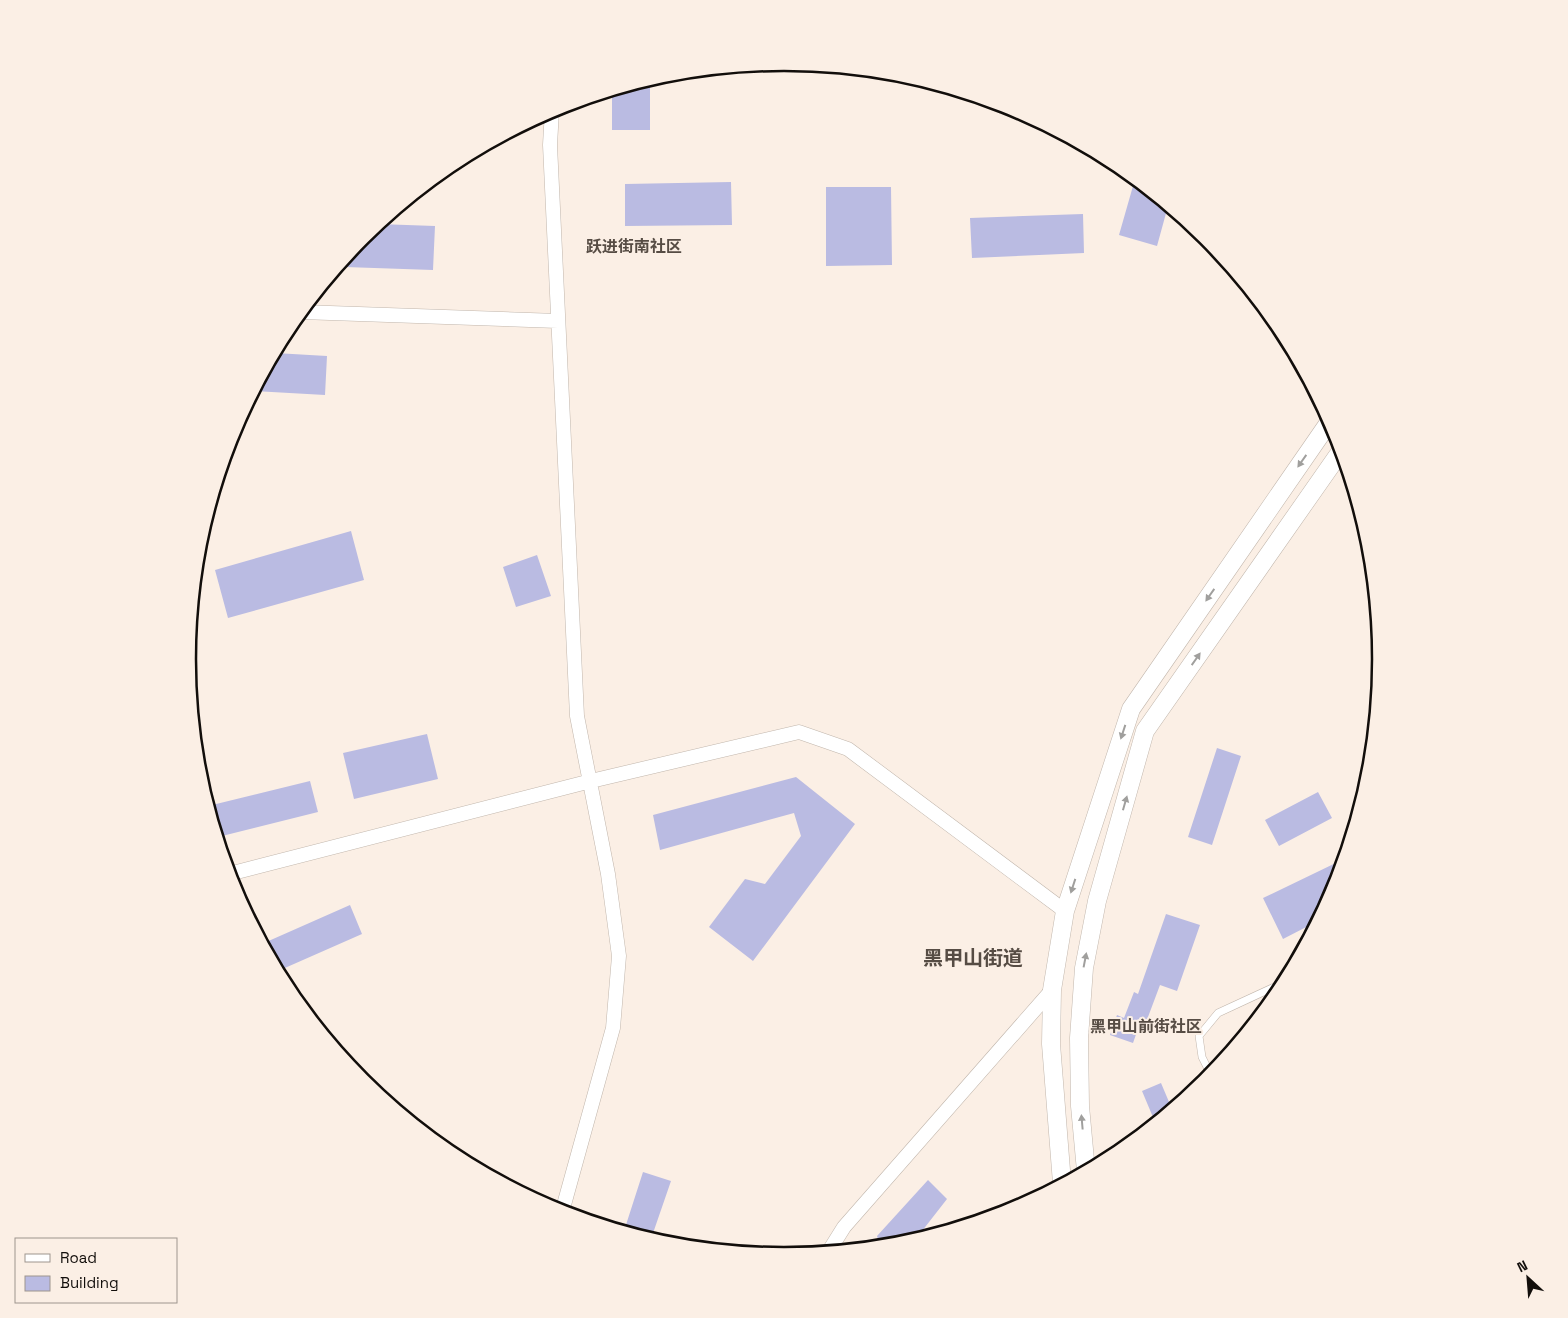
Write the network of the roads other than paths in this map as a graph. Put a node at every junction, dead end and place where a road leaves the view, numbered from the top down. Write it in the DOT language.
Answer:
graph roads {
  1 [pos="551,119"];
  2 [pos="310,312"];
  3 [pos="558,321"];
  4 [pos="1325,429"];
  5 [pos="1336,458"];
  6 [pos="591,780"];
  7 [pos="236,872"];
  8 [pos="1065,911"];
  9 [pos="1271,988"];
  10 [pos="1052,990"];
  11 [pos="1207,1068"];
  12 [pos="1085,1164"];
  13 [pos="1061,1177"];
  14 [pos="564,1204"];
  15 [pos="833,1244"];
  1 -- 3 [label="street"];
  2 -- 3 [label="street"];
  3 -- 6 [label="street"];
  4 -- 8 [label="street, one-way"];
  12 -- 5 [label="street, one-way"];
  6 -- 7 [label="street"];
  6 -- 8 [label="street"];
  6 -- 14 [label="street"];
  8 -- 10 [label="street"];
  9 -- 11 [label="lane"];
  10 -- 13 [label="street"];
  10 -- 15 [label="street"];
}
